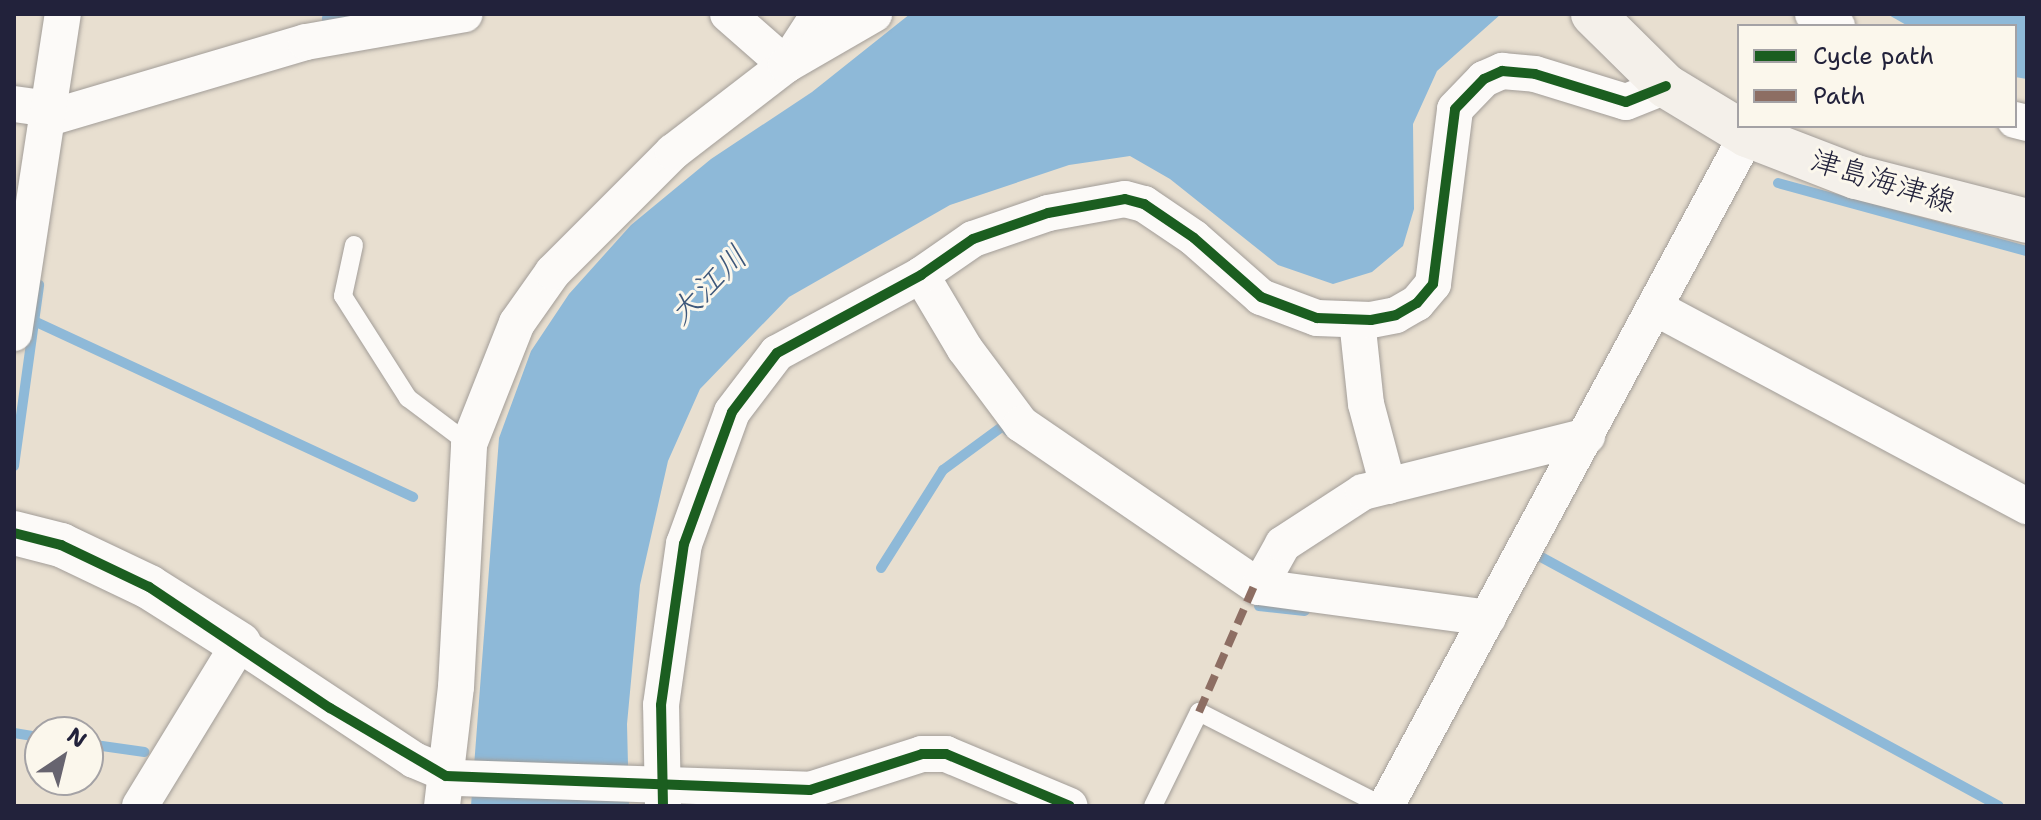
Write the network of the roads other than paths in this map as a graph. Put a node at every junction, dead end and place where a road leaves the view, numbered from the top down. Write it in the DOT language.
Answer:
graph roads {
  1 [pos="63,14"];
  2 [pos="465,14"];
  3 [pos="728,14"];
  4 [pos="819,14"];
  5 [pos="874,14"];
  6 [pos="1593,14"];
  7 [pos="1813,14"];
  8 [pos="1833,24"];
  9 [pos="786,65"];
  10 [pos="1666,86"];
  11 [pos="14,104"];
  12 [pos="49,113"];
  13 [pos="1747,135"];
  14 [pos="2027,221"];
  15 [pos="354,245"];
  16 [pos="921,275"];
  17 [pos="1656,308"];
  18 [pos="1357,320"];
  19 [pos="14,333"];
  20 [pos="1587,436"];
  21 [pos="469,444"];
  22 [pos="1388,486"];
  23 [pos="2027,506"];
  24 [pos="14,533"];
  25 [pos="1259,587"];
  26 [pos="1488,618"];
  27 [pos="239,644"];
  28 [pos="448,787"];
  29 [pos="657,792"];
  30 [pos="146,804"];
  31 [pos="1070,806"];
  32 [pos="1153,806"];
  33 [pos="1384,806"];
  1 -- 12 [label="street"];
  2 -- 12 [label="street"];
  3 -- 9 [label="street"];
  4 -- 9 [label="street"];
  5 -- 9 [label="street"];
  6 -- 10 [label="main road, 津島海津線"];
  7 -- 8 [label="street"];
  9 -- 21 [label="street"];
  10 -- 13 [label="main road, 津島海津線"];
  10 -- 18 [label="street"];
  11 -- 12 [label="street"];
  12 -- 19 [label="street"];
  13 -- 14 [label="main road, 津島海津線"];
  13 -- 17 [label="street"];
  15 -- 21 [label="lane"];
  16 -- 18 [label="street"];
  16 -- 25 [label="street"];
  16 -- 29 [label="street"];
  17 -- 20 [label="street"];
  17 -- 23 [label="street"];
  18 -- 22 [label="street"];
  20 -- 22 [label="street"];
  20 -- 26 [label="street"];
  21 -- 28 [label="street"];
  22 -- 25 [label="street"];
  24 -- 27 [label="street"];
  25 -- 26 [label="street"];
  26 -- 33 [label="street"];
  27 -- 28 [label="street"];
  27 -- 30 [label="street"];
  28 -- 29 [label="street"];
  29 -- 31 [label="street"];
  32 -- 33 [label="lane"];
}
